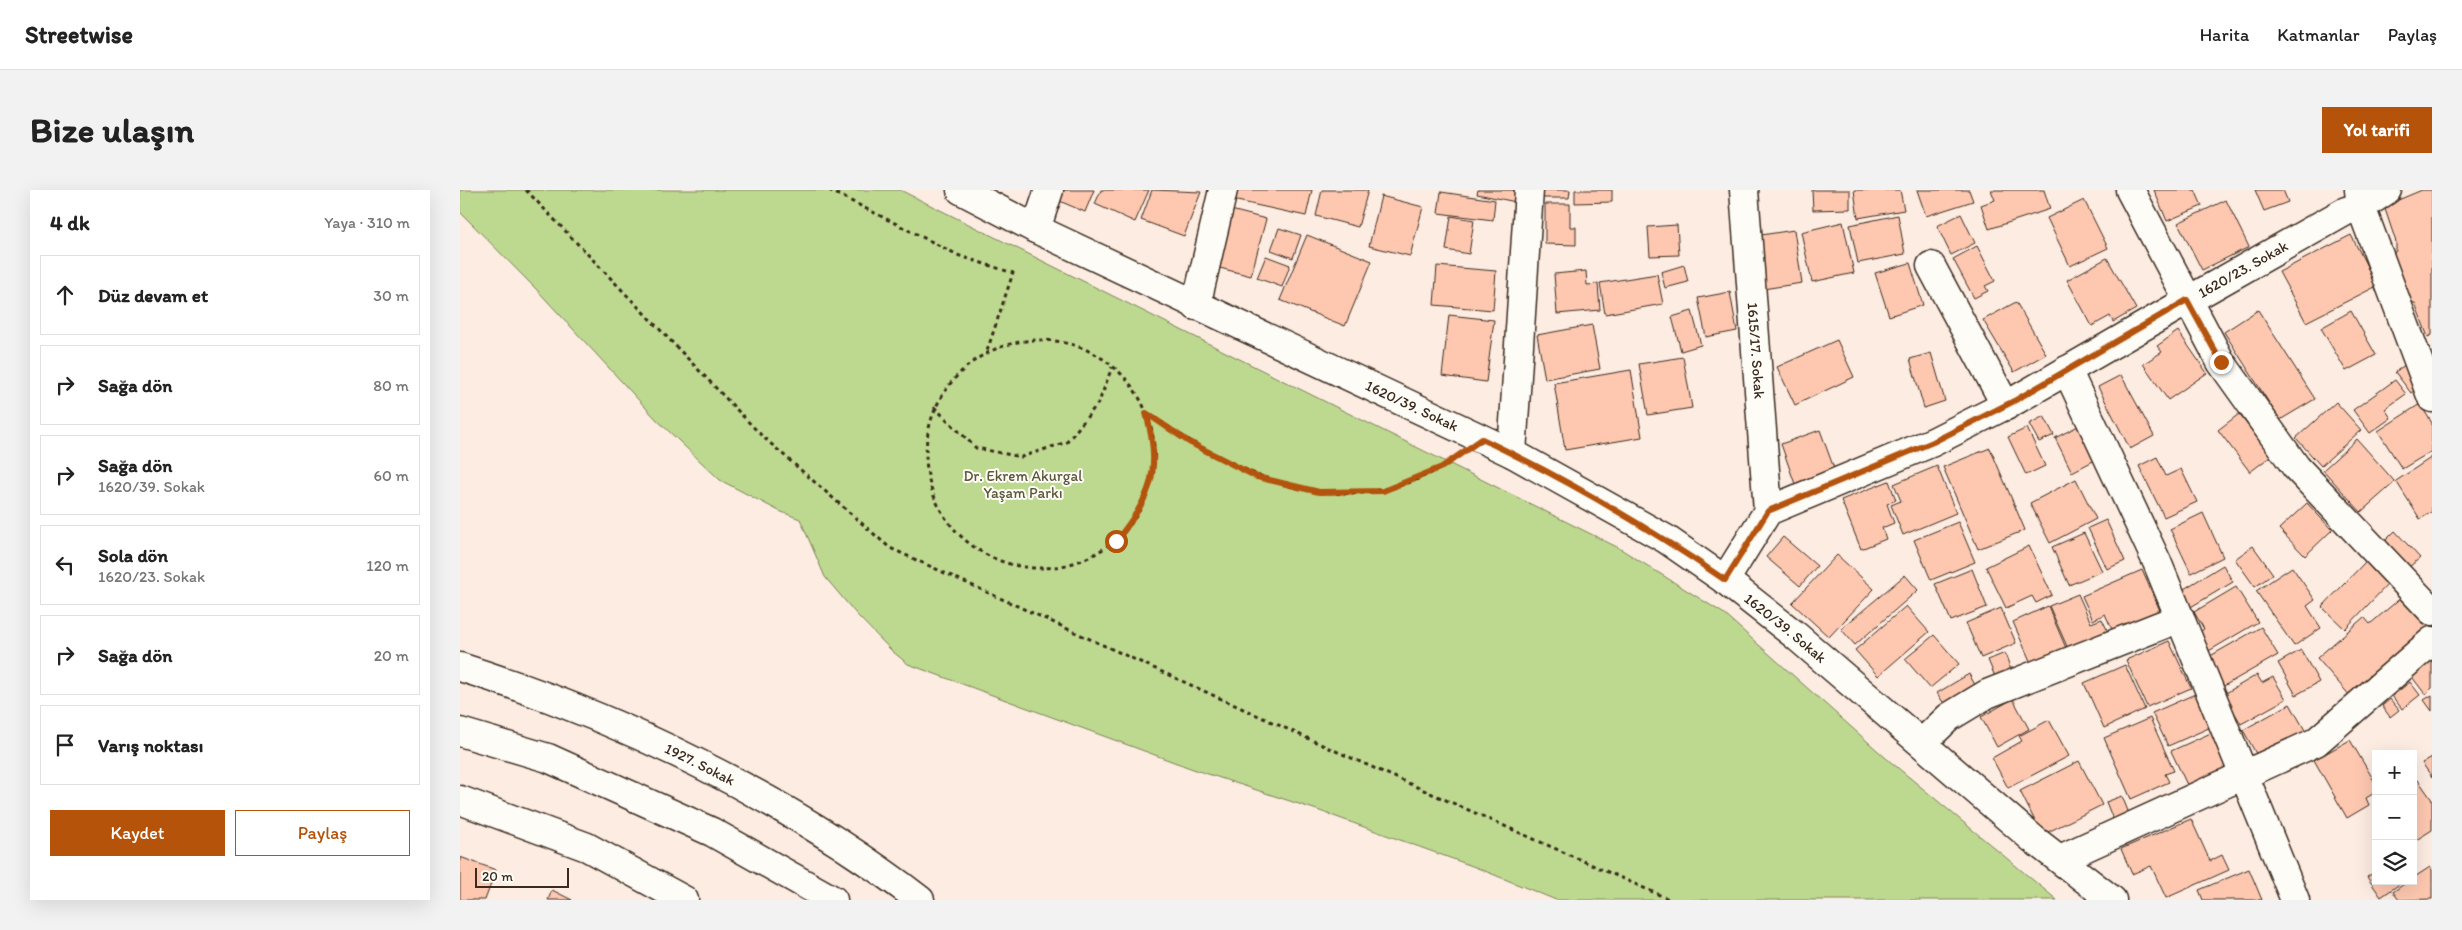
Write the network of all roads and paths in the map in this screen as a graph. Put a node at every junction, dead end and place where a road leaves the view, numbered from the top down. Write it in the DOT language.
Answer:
graph roads {
  1 [pos="526,190"];
  2 [pos="829,190"];
  3 [pos="961,190"];
  4 [pos="1049,190"];
  5 [pos="1223,190"];
  6 [pos="1528,190"];
  7 [pos="1744,190"];
  8 [pos="2130,190"];
  9 [pos="2386,190"];
  10 [pos="2360,198"];
  11 [pos="1036,229"];
  12 [pos="1931,266"];
  13 [pos="2187,300"];
  14 [pos="1196,306"];
  15 [pos="987,351"];
  16 [pos="1112,367"];
  17 [pos="2067,370"];
  18 [pos="2432,398"];
  19 [pos="2006,406"];
  20 [pos="934,407"];
  21 [pos="1146,413"];
  22 [pos="1482,439"];
  23 [pos="1512,453"];
  24 [pos="1768,511"];
  25 [pos="1725,580"];
  26 [pos="2432,612"];
  27 [pos="2180,618"];
  28 [pos="2432,641"];
  29 [pos="460,667"];
  30 [pos="460,732"];
  31 [pos="1922,743"];
  32 [pos="2243,775"];
  33 [pos="460,800"];
  34 [pos="2060,859"];
  35 [pos="684,900"];
  36 [pos="832,900"];
  37 [pos="920,900"];
  38 [pos="1671,900"];
  39 [pos="2112,900"];
  40 [pos="2295,900"];
  1 -- 38 [label="path"];
  2 -- 15 [label="path"];
  3 -- 11 [label="street, 1620/39. Sokak"];
  4 -- 11 [label="street"];
  5 -- 14 [label="street"];
  6 -- 23 [label="street"];
  7 -- 24 [label="street, 1615/17. Sokak"];
  8 -- 13 [label="street"];
  9 -- 10 [label="street, 1620/23. Sokak"];
  10 -- 13 [label="street, 1620/23. Sokak"];
  10 -- 18 [label="street"];
  11 -- 14 [label="street, 1620/39. Sokak"];
  12 -- 19 [label="street"];
  13 -- 17 [label="street, 1620/23. Sokak"];
  13 -- 26 [label="street"];
  14 -- 22 [label="street, 1620/39. Sokak"];
  15 -- 16 [label="path"];
  15 -- 20 [label="path"];
  16 -- 20 [label="path"];
  16 -- 21 [label="path"];
  17 -- 19 [label="street, 1620/23. Sokak"];
  17 -- 27 [label="street"];
  19 -- 24 [label="street, 1620/23. Sokak"];
  20 -- 21 [label="path"];
  21 -- 22 [label="path"];
  22 -- 23 [label="street, 1620/39. Sokak"];
  23 -- 25 [label="street, 1620/39. Sokak"];
  24 -- 25 [label="street"];
  25 -- 31 [label="street, 1620/39. Sokak"];
  27 -- 31 [label="street"];
  27 -- 32 [label="street"];
  28 -- 32 [label="street"];
  29 -- 37 [label="street, 1927. Sokak"];
  30 -- 36 [label="street"];
  31 -- 34 [label="street, 1620/39. Sokak"];
  32 -- 34 [label="street"];
  32 -- 40 [label="street"];
  33 -- 35 [label="street"];
  34 -- 39 [label="street, 1620/39. Sokak"];
}
